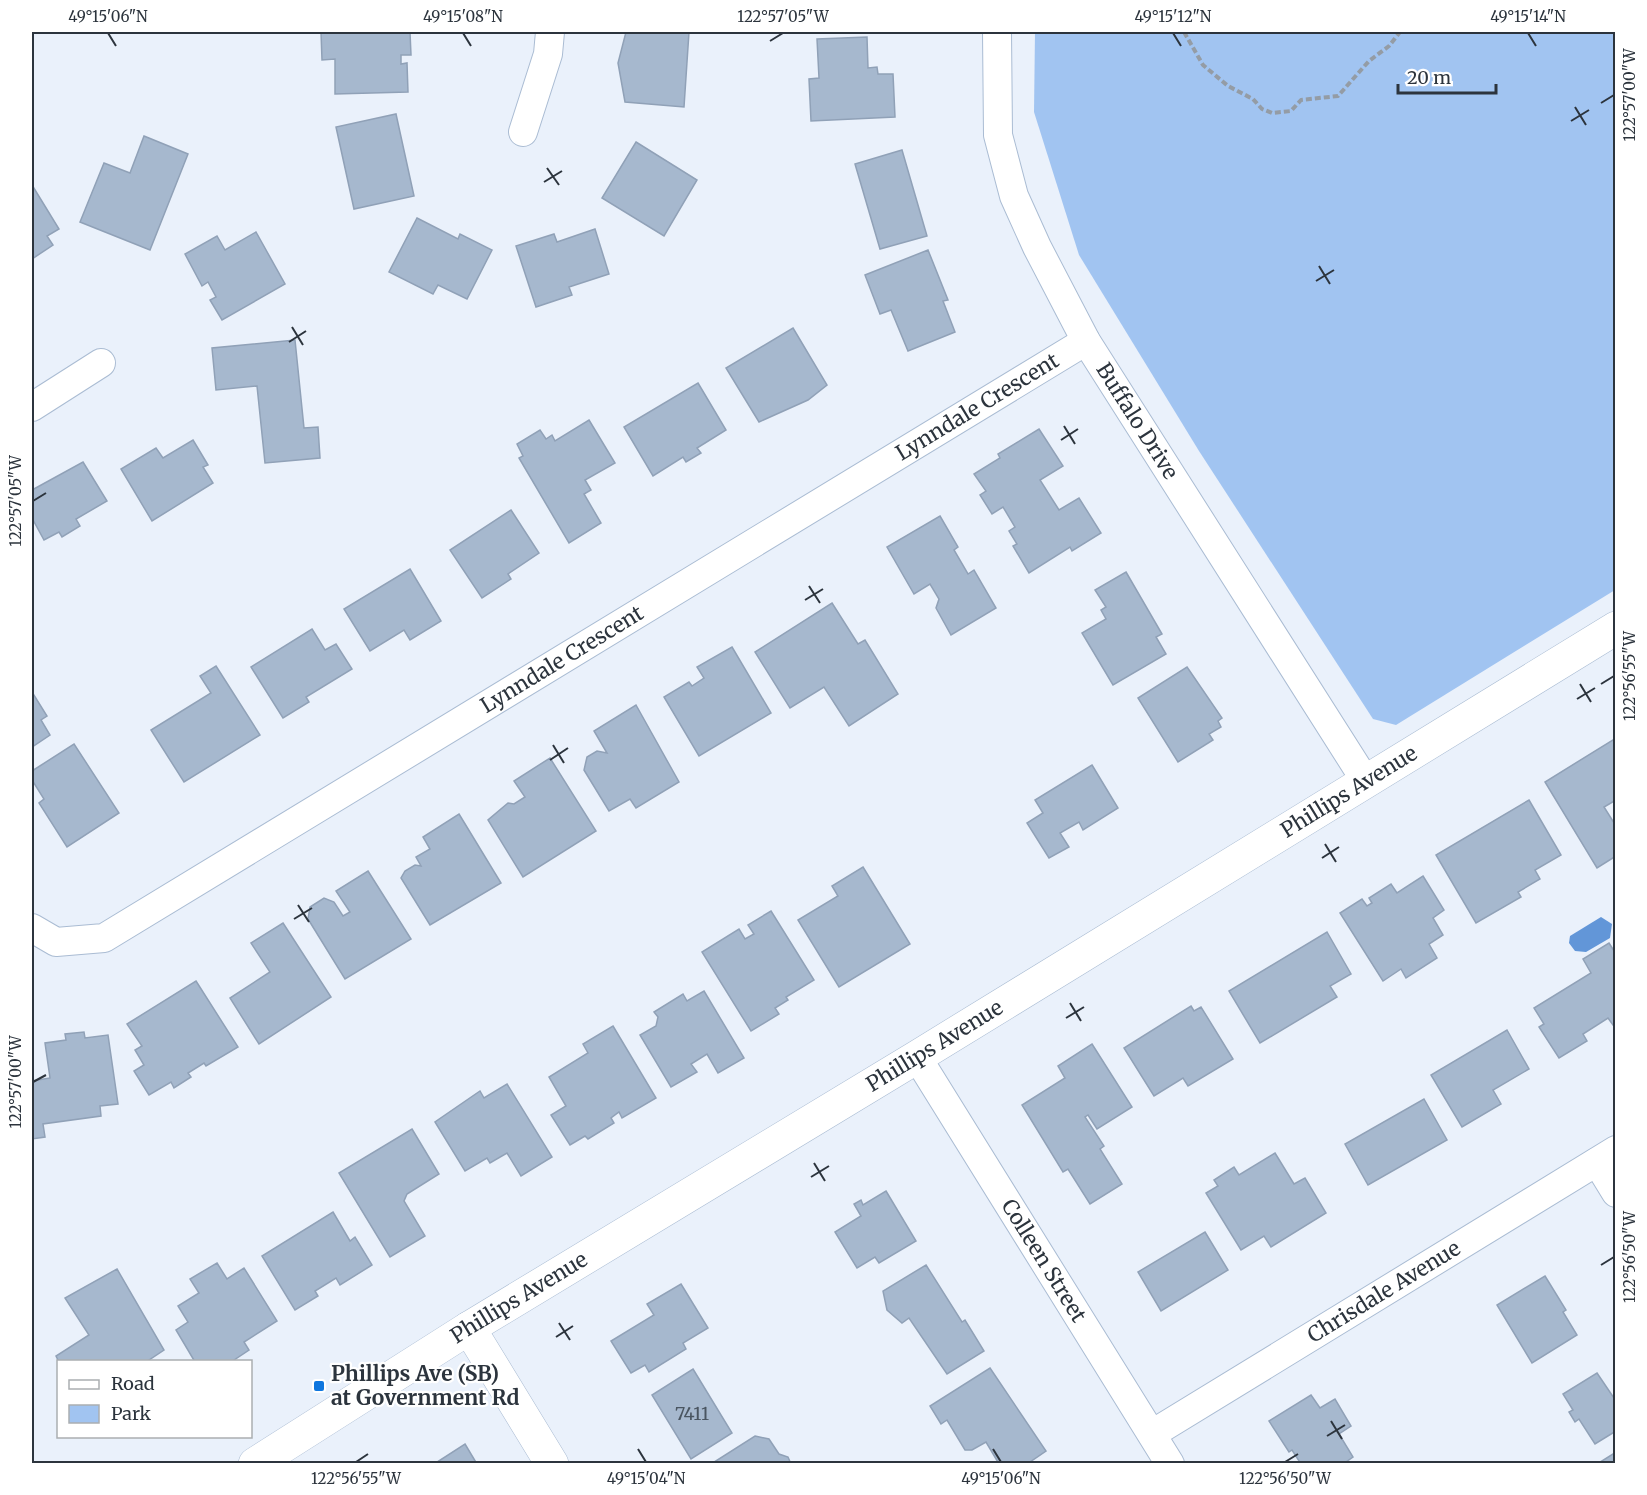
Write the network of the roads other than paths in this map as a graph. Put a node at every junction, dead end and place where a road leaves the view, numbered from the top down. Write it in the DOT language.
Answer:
graph roads {
  1 [pos="550,32"];
  2 [pos="997,32"];
  3 [pos="523,132"];
  4 [pos="1086,341"];
  5 [pos="101,363"];
  6 [pos="32,407"];
  7 [pos="1616,628"];
  8 [pos="1365,780"];
  9 [pos="32,928"];
  10 [pos="917,1058"];
  11 [pos="1606,1156"];
  12 [pos="1616,1192"];
  13 [pos="468,1328"];
  14 [pos="1152,1434"];
  15 [pos="255,1464"];
  16 [pos="552,1464"];
  17 [pos="1170,1464"];
  1 -- 3 [label="street"];
  2 -- 4 [label="street, Buffalo Drive"];
  4 -- 8 [label="street, Buffalo Drive"];
  4 -- 9 [label="street, Lynndale Crescent"];
  5 -- 6 [label="street"];
  7 -- 8 [label="street, Phillips Avenue"];
  8 -- 10 [label="street, Phillips Avenue"];
  10 -- 13 [label="street, Phillips Avenue"];
  10 -- 14 [label="street, Colleen Street"];
  11 -- 12 [label="street"];
  11 -- 14 [label="street, Chrisdale Avenue"];
  13 -- 15 [label="street, Phillips Avenue"];
  13 -- 16 [label="street"];
  14 -- 17 [label="street, Colleen Street"];
}
